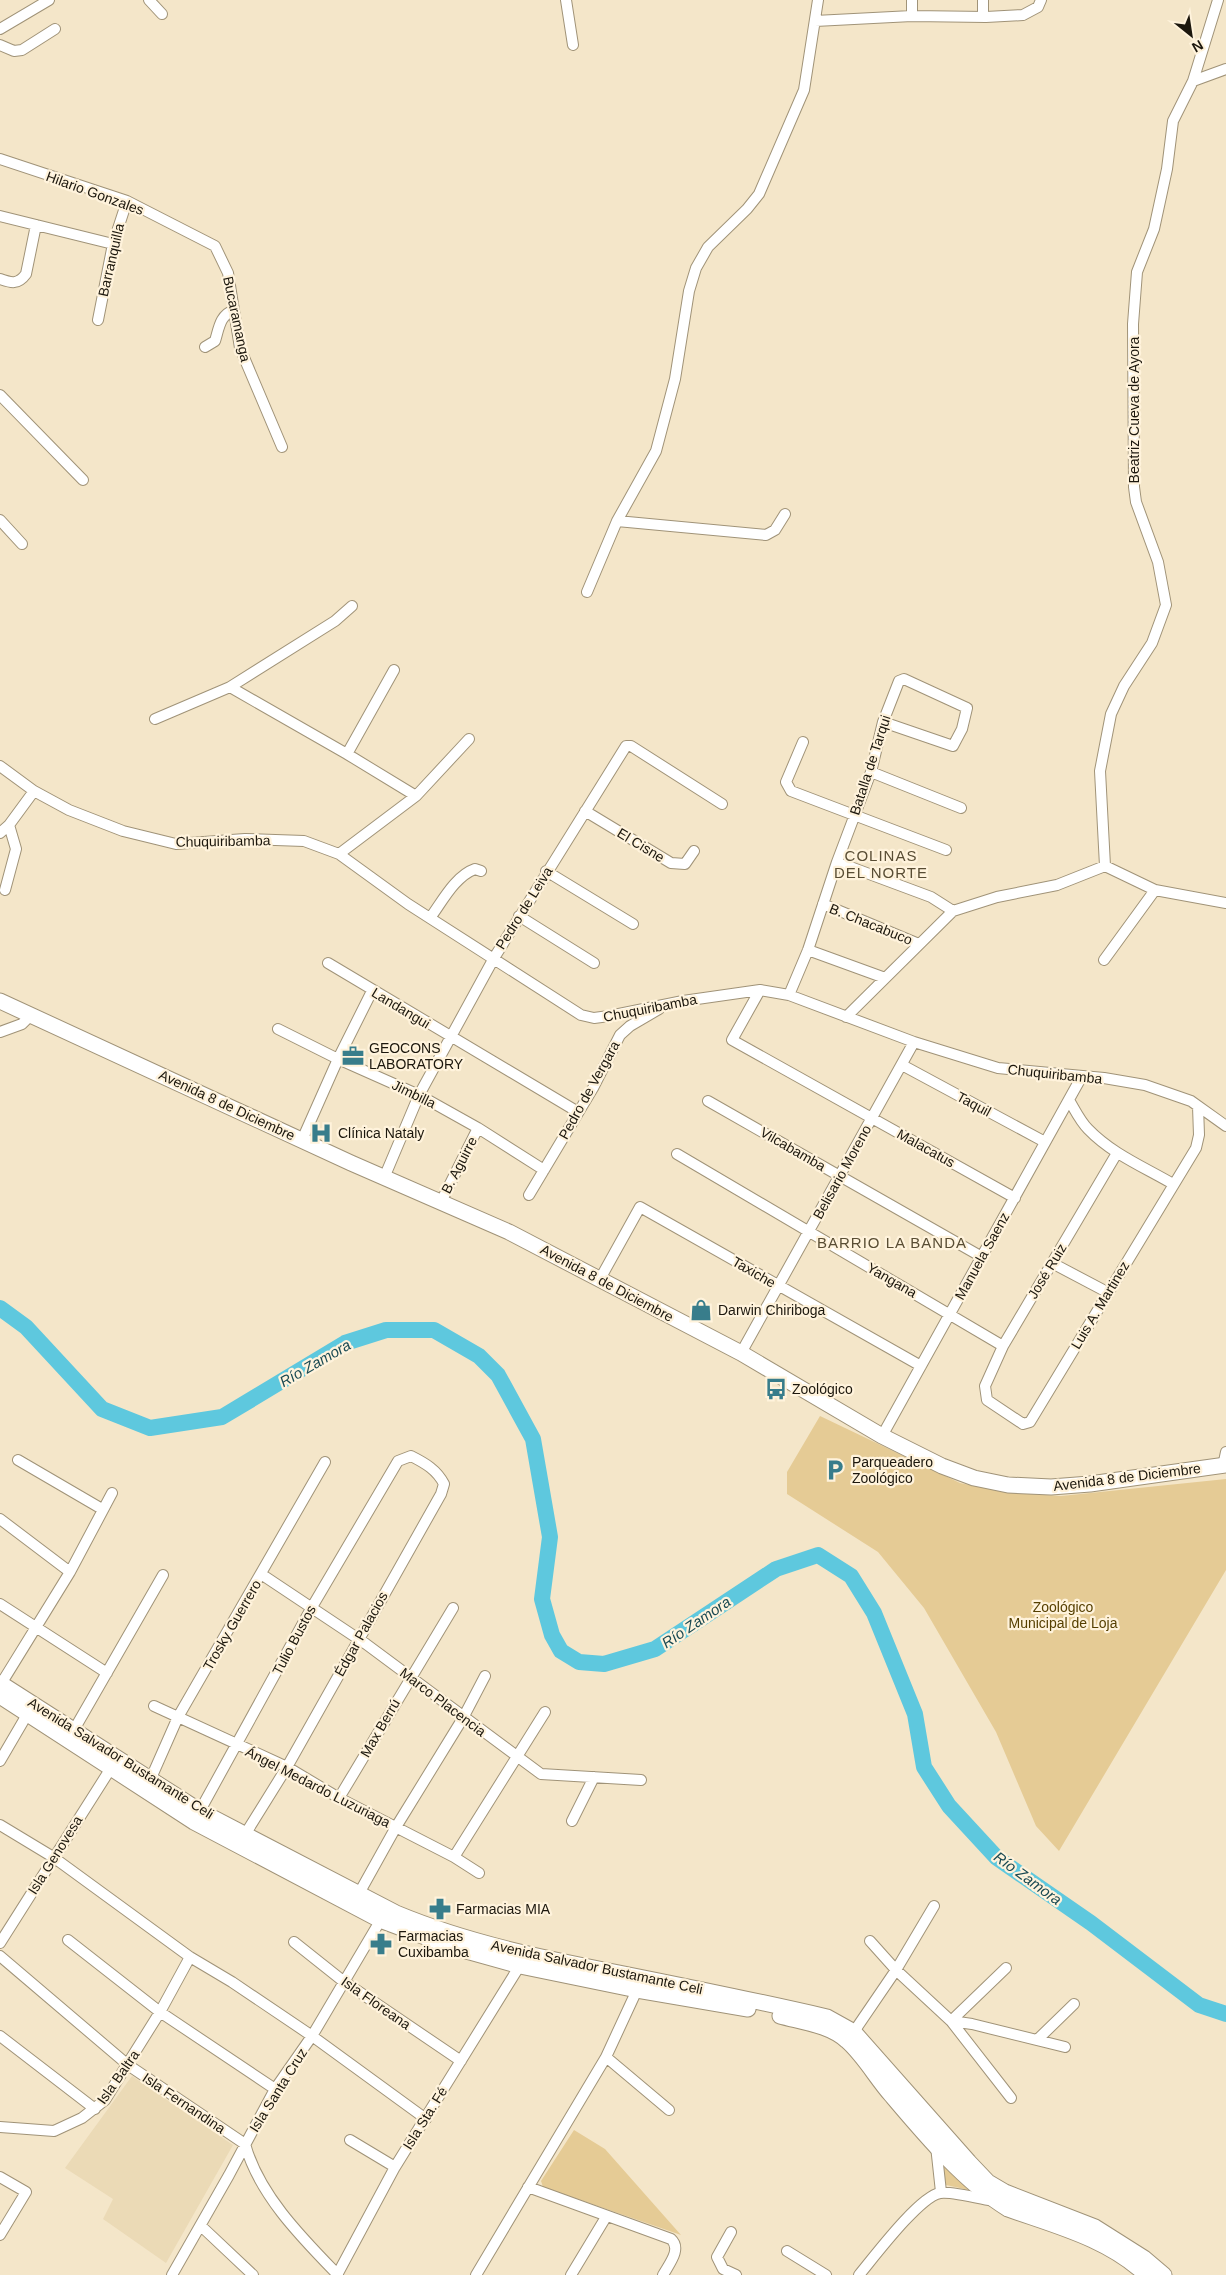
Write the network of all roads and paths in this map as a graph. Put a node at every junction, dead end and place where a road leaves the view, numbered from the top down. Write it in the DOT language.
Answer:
graph roads {
  1 [pos="48,0"];
  2 [pos="149,0"];
  3 [pos="566,0"];
  4 [pos="818,0"];
  5 [pos="912,0"];
  6 [pos="983,0"];
  7 [pos="1041,0"];
  8 [pos="1218,0"];
  9 [pos="162,14"];
  10 [pos="912,16"];
  11 [pos="983,17"];
  12 [pos="815,21"];
  13 [pos="0,29"];
  14 [pos="56,29"];
  15 [pos="0,44"];
  16 [pos="573,46"];
  17 [pos="1226,69"];
  18 [pos="1193,80"];
  19 [pos="0,159"];
  20 [pos="127,201"];
  21 [pos="0,216"];
  22 [pos="36,225"];
  23 [pos="113,244"];
  24 [pos="215,246"];
  25 [pos="0,279"];
  26 [pos="234,310"];
  27 [pos="98,320"];
  28 [pos="205,347"];
  29 [pos="0,395"];
  30 [pos="282,447"];
  31 [pos="83,480"];
  32 [pos="785,514"];
  33 [pos="0,520"];
  34 [pos="617,521"];
  35 [pos="22,544"];
  36 [pos="587,592"];
  37 [pos="352,606"];
  38 [pos="394,670"];
  39 [pos="230,687"];
  40 [pos="155,719"];
  41 [pos="883,722"];
  42 [pos="469,738"];
  43 [pos="803,742"];
  44 [pos="347,754"];
  45 [pos="0,766"];
  46 [pos="871,772"];
  47 [pos="34,791"];
  48 [pos="416,796"];
  49 [pos="722,804"];
  50 [pos="962,808"];
  51 [pos="585,811"];
  52 [pos="853,816"];
  53 [pos="9,825"];
  54 [pos="0,833"];
  55 [pos="946,850"];
  56 [pos="694,851"];
  57 [pos="340,854"];
  58 [pos="837,862"];
  59 [pos="1105,866"];
  60 [pos="481,871"];
  61 [pos="546,872"];
  62 [pos="5,890"];
  63 [pos="1155,890"];
  64 [pos="1226,903"];
  65 [pos="823,904"];
  66 [pos="952,912"];
  67 [pos="520,916"];
  68 [pos="430,918"];
  69 [pos="633,924"];
  70 [pos="919,944"];
  71 [pos="808,950"];
  72 [pos="494,958"];
  73 [pos="1104,960"];
  74 [pos="594,963"];
  75 [pos="328,964"];
  76 [pos="885,978"];
  77 [pos="760,990"];
  78 [pos="372,991"];
  79 [pos="789,995"];
  80 [pos="0,1001"];
  81 [pos="669,1004"];
  82 [pos="30,1016"];
  83 [pos="846,1017"];
  84 [pos="278,1029"];
  85 [pos="0,1032"];
  86 [pos="450,1037"];
  87 [pos="914,1042"];
  88 [pos="338,1059"];
  89 [pos="902,1065"];
  90 [pos="1082,1076"];
  91 [pos="418,1095"];
  92 [pos="1069,1100"];
  93 [pos="708,1101"];
  94 [pos="1198,1106"];
  95 [pos="578,1112"];
  96 [pos="872,1118"];
  97 [pos="1226,1126"];
  98 [pos="478,1128"];
  99 [pos="302,1140"];
  100 [pos="1045,1142"];
  101 [pos="1117,1153"];
  102 [pos="677,1154"];
  103 [pos="544,1170"];
  104 [pos="840,1176"];
  105 [pos="384,1178"];
  106 [pos="1173,1184"];
  107 [pos="529,1195"];
  108 [pos="1015,1198"];
  109 [pos="441,1202"];
  110 [pos="809,1231"];
  111 [pos="982,1257"];
  112 [pos="1052,1264"];
  113 [pos="600,1279"];
  114 [pos="779,1286"];
  115 [pos="1107,1292"];
  116 [pos="950,1314"];
  117 [pos="1003,1346"];
  118 [pos="741,1353"];
  119 [pos="921,1366"];
  120 [pos="985,1393"];
  121 [pos="882,1436"];
  122 [pos="18,1460"];
  123 [pos="398,1461"];
  124 [pos="1225,1461"];
  125 [pos="325,1462"];
  126 [pos="112,1493"];
  127 [pos="102,1509"];
  128 [pos="0,1519"];
  129 [pos="70,1572"];
  130 [pos="261,1574"];
  131 [pos="163,1575"];
  132 [pos="0,1604"];
  133 [pos="312,1607"];
  134 [pos="453,1608"];
  135 [pos="37,1629"];
  136 [pos="358,1640"];
  137 [pos="106,1674"];
  138 [pos="485,1676"];
  139 [pos="410,1677"];
  140 [pos="0,1687"];
  141 [pos="154,1706"];
  142 [pos="545,1712"];
  143 [pos="28,1713"];
  144 [pos="178,1717"];
  145 [pos="463,1718"];
  146 [pos="71,1735"];
  147 [pos="238,1745"];
  148 [pos="516,1755"];
  149 [pos="0,1762"];
  150 [pos="287,1767"];
  151 [pos="111,1768"];
  152 [pos="594,1777"];
  153 [pos="640,1780"];
  154 [pos="148,1784"];
  155 [pos="339,1798"];
  156 [pos="197,1816"];
  157 [pos="572,1821"];
  158 [pos="0,1825"];
  159 [pos="396,1827"];
  160 [pos="246,1833"];
  161 [pos="53,1857"];
  162 [pos="454,1857"];
  163 [pos="479,1873"];
  164 [pos="356,1899"];
  165 [pos="934,1906"];
  166 [pos="384,1914"];
  167 [pos="68,1940"];
  168 [pos="870,1941"];
  169 [pos="294,1942"];
  170 [pos="0,1943"];
  171 [pos="0,1956"];
  172 [pos="190,1957"];
  173 [pos="522,1960"];
  174 [pos="1006,1968"];
  175 [pos="896,1970"];
  176 [pos="343,1981"];
  177 [pos="637,1990"];
  178 [pos="1074,2004"];
  179 [pos="160,2012"];
  180 [pos="951,2021"];
  181 [pos="0,2036"];
  182 [pos="312,2036"];
  183 [pos="851,2037"];
  184 [pos="1037,2040"];
  185 [pos="1065,2047"];
  186 [pos="606,2057"];
  187 [pos="461,2061"];
  188 [pos="128,2065"];
  189 [pos="275,2089"];
  190 [pos="897,2091"];
  191 [pos="1010,2098"];
  192 [pos="95,2108"];
  193 [pos="669,2110"];
  194 [pos="426,2119"];
  195 [pos="0,2128"];
  196 [pos="350,2140"];
  197 [pos="245,2144"];
  198 [pos="936,2145"];
  199 [pos="395,2167"];
  200 [pos="0,2177"];
  201 [pos="528,2187"];
  202 [pos="941,2192"];
  203 [pos="1000,2197"];
  204 [pos="606,2216"];
  205 [pos="201,2226"];
  206 [pos="731,2232"];
  207 [pos="0,2235"];
  208 [pos="787,2252"];
  209 [pos="172,2275"];
  210 [pos="253,2275"];
  211 [pos="337,2275"];
  212 [pos="476,2275"];
  213 [pos="570,2275"];
  214 [pos="663,2275"];
  215 [pos="736,2275"];
  216 [pos="826,2275"];
  217 [pos="859,2275"];
  218 [pos="1146,2275"];
  219 [pos="1164,2275"];
  1 -- 13 [label="street"];
  2 -- 9 [label="street"];
  3 -- 16 [label="street"];
  4 -- 12 [label="street"];
  5 -- 10 [label="street"];
  6 -- 11 [label="street"];
  7 -- 11 [label="street"];
  8 -- 18 [label="street, Beatriz Cueva de Ayora"];
  10 -- 11 [label="street"];
  10 -- 12 [label="street"];
  12 -- 34 [label="street"];
  14 -- 15 [label="street"];
  17 -- 18 [label="street"];
  18 -- 59 [label="street, Beatriz Cueva de Ayora"];
  19 -- 20 [label="street, Hilario Gonzales"];
  20 -- 23 [label="street, Barranquilla"];
  20 -- 24 [label="street, Hilario Gonzales"];
  21 -- 22 [label="street"];
  22 -- 23 [label="street"];
  22 -- 25 [label="street"];
  23 -- 27 [label="street, Barranquilla"];
  24 -- 26 [label="street, Bucaramanga"];
  26 -- 28 [label="street"];
  26 -- 30 [label="street, Bucaramanga"];
  29 -- 31 [label="street"];
  32 -- 34 [label="street"];
  33 -- 35 [label="street"];
  34 -- 36 [label="street"];
  37 -- 39 [label="street"];
  38 -- 44 [label="street"];
  39 -- 40 [label="street"];
  39 -- 44 [label="street"];
  41 -- 41 [label="street, Batalla de Tarqui"];
  41 -- 46 [label="street, Batalla de Tarqui"];
  42 -- 48 [label="street"];
  43 -- 52 [label="street"];
  44 -- 48 [label="street"];
  45 -- 47 [label="street, Chuquiribamba"];
  46 -- 50 [label="street"];
  46 -- 52 [label="street, Batalla de Tarqui"];
  47 -- 53 [label="street"];
  47 -- 57 [label="street, Chuquiribamba"];
  48 -- 57 [label="street"];
  49 -- 51 [label="street, Pedro de Leiva"];
  51 -- 56 [label="street, El Cisne"];
  51 -- 61 [label="street, Pedro de Leiva"];
  52 -- 55 [label="street"];
  52 -- 58 [label="street, Batalla de Tarqui"];
  53 -- 54 [label="street"];
  53 -- 62 [label="street"];
  57 -- 68 [label="street, Chuquiribamba"];
  58 -- 65 [label="street, Batalla de Tarqui"];
  58 -- 66 [label="street"];
  59 -- 63 [label="street"];
  59 -- 66 [label="street"];
  60 -- 68 [label="street"];
  61 -- 67 [label="street, Pedro de Leiva"];
  61 -- 69 [label="street"];
  63 -- 64 [label="street"];
  63 -- 73 [label="street"];
  65 -- 70 [label="street, B. Chacabuco"];
  65 -- 71 [label="street, Batalla de Tarqui"];
  66 -- 70 [label="street"];
  67 -- 72 [label="street, Pedro de Leiva"];
  67 -- 74 [label="street"];
  68 -- 72 [label="street, Chuquiribamba"];
  70 -- 76 [label="street"];
  71 -- 76 [label="street"];
  71 -- 79 [label="street, Batalla de Tarqui"];
  72 -- 81 [label="street, Chuquiribamba"];
  72 -- 86 [label="street, Pedro de Leiva"];
  75 -- 78 [label="street, Landangui"];
  76 -- 83 [label="street"];
  77 -- 79 [label="street, Chuquiribamba"];
  77 -- 81 [label="street, Chuquiribamba"];
  77 -- 96 [label="street, Malacatus"];
  78 -- 86 [label="street, Landangui"];
  78 -- 88 [label="street"];
  79 -- 83 [label="street, Chuquiribamba"];
  80 -- 82 [label="main road, Avenida 8 de Diciembre"];
  81 -- 95 [label="street, Pedro de Vergara"];
  82 -- 85 [label="street"];
  82 -- 99 [label="main road, Avenida 8 de Diciembre"];
  83 -- 87 [label="street, Chuquiribamba"];
  84 -- 88 [label="street, Jimbilla"];
  86 -- 91 [label="street, Pedro de Leiva"];
  86 -- 95 [label="street, Landangui"];
  87 -- 89 [label="street, Belisario Moreno"];
  87 -- 90 [label="street, Chuquiribamba"];
  88 -- 91 [label="street, Jimbilla"];
  88 -- 99 [label="street"];
  89 -- 96 [label="street, Belisario Moreno"];
  89 -- 100 [label="street, Taquil"];
  90 -- 92 [label="street, Manuela Saenz"];
  90 -- 94 [label="street, Chuquiribamba"];
  91 -- 98 [label="street, Jimbilla"];
  91 -- 105 [label="street, Pedro de Leiva"];
  92 -- 100 [label="street, Manuela Saenz"];
  92 -- 101 [label="street"];
  93 -- 104 [label="street, Vilcabamba"];
  94 -- 97 [label="street, Chuquiribamba"];
  94 -- 106 [label="street, Luis A. Martinez"];
  95 -- 103 [label="street, Pedro de Vergara"];
  96 -- 104 [label="street, Belisario Moreno"];
  96 -- 108 [label="street, Malacatus"];
  98 -- 103 [label="street, Jimbilla"];
  98 -- 109 [label="street, B. Aguirre"];
  99 -- 105 [label="main road, Avenida 8 de Diciembre"];
  100 -- 108 [label="street, Manuela Saenz"];
  101 -- 106 [label="street"];
  101 -- 112 [label="street, José Ruiz"];
  102 -- 110 [label="street, Yangana"];
  103 -- 107 [label="street, Pedro de Vergara"];
  104 -- 110 [label="street, Belisario Moreno"];
  104 -- 111 [label="street, Vilcabamba"];
  105 -- 109 [label="main road, Avenida 8 de Diciembre"];
  106 -- 115 [label="street, Luis A. Martinez"];
  108 -- 111 [label="street, Manuela Saenz"];
  109 -- 113 [label="main road, Avenida 8 de Diciembre"];
  110 -- 114 [label="street, Belisario Moreno"];
  110 -- 116 [label="street, Yangana"];
  111 -- 116 [label="street, Manuela Saenz"];
  112 -- 115 [label="street"];
  112 -- 117 [label="street, José Ruiz"];
  113 -- 114 [label="street, Taxiche"];
  113 -- 118 [label="main road, Avenida 8 de Diciembre"];
  114 -- 118 [label="street, Belisario Moreno"];
  114 -- 119 [label="street, Taxiche"];
  115 -- 120 [label="street, Luis A. Martinez"];
  116 -- 117 [label="street, Yangana"];
  116 -- 119 [label="street, Manuela Saenz"];
  117 -- 120 [label="street, José Ruiz"];
  118 -- 121 [label="main road, Avenida 8 de Diciembre"];
  119 -- 121 [label="street, Manuela Saenz"];
  121 -- 124 [label="main road, Avenida 8 de Diciembre"];
  122 -- 127 [label="street"];
  123 -- 133 [label="street, Tulio Bustos"];
  123 -- 136 [label="street, Édgar Palacios"];
  125 -- 130 [label="street, Trosky Guerrero"];
  126 -- 127 [label="street"];
  127 -- 129 [label="street"];
  128 -- 129 [label="street"];
  129 -- 135 [label="street"];
  130 -- 133 [label="street, Marco Placencia"];
  130 -- 144 [label="street, Trosky Guerrero"];
  131 -- 137 [label="street"];
  132 -- 135 [label="street"];
  133 -- 136 [label="street, Marco Placencia"];
  133 -- 147 [label="street, Tulio Bustos"];
  134 -- 139 [label="street, Max Berrú"];
  135 -- 137 [label="street"];
  135 -- 140 [label="street"];
  136 -- 139 [label="street, Marco Placencia"];
  136 -- 150 [label="street, Édgar Palacios"];
  137 -- 146 [label="street"];
  138 -- 145 [label="street"];
  139 -- 145 [label="street, Marco Placencia"];
  139 -- 155 [label="street, Max Berrú"];
  140 -- 143 [label="main road, Avenida Salvador Bustamante Celi"];
  140 -- 146 [label="main road, Avenida Salvador Bustamante Celi"];
  141 -- 144 [label="street, Ángel Medardo Luzuriaga"];
  142 -- 148 [label="street"];
  143 -- 146 [label="main road, Avenida Salvador Bustamante Celi"];
  143 -- 149 [label="street"];
  144 -- 147 [label="street, Ángel Medardo Luzuriaga"];
  144 -- 154 [label="street, Trosky Guerrero"];
  145 -- 148 [label="street, Marco Placencia"];
  145 -- 159 [label="street"];
  146 -- 151 [label="main road, Avenida Salvador Bustamante Celi"];
  146 -- 154 [label="main road, Avenida Salvador Bustamante Celi"];
  147 -- 150 [label="street, Ángel Medardo Luzuriaga"];
  147 -- 156 [label="street, Tulio Bustos"];
  148 -- 152 [label="street, Marco Placencia"];
  148 -- 162 [label="street"];
  150 -- 155 [label="street, Ángel Medardo Luzuriaga"];
  150 -- 160 [label="street, Édgar Palacios"];
  151 -- 154 [label="main road, Avenida Salvador Bustamante Celi"];
  151 -- 161 [label="street, Isla Genovesa"];
  152 -- 153 [label="street, Marco Placencia"];
  152 -- 157 [label="street"];
  154 -- 156 [label="main road, Avenida Salvador Bustamante Celi"];
  155 -- 159 [label="street, Ángel Medardo Luzuriaga"];
  156 -- 160 [label="main road, Avenida Salvador Bustamante Celi"];
  156 -- 164 [label="main road, Avenida Salvador Bustamante Celi"];
  158 -- 161 [label="street"];
  159 -- 162 [label="street, Ángel Medardo Luzuriaga"];
  159 -- 164 [label="street"];
  160 -- 164 [label="main road, Avenida Salvador Bustamante Celi"];
  161 -- 170 [label="street, Isla Genovesa"];
  161 -- 172 [label="street"];
  162 -- 163 [label="street, Ángel Medardo Luzuriaga"];
  164 -- 166 [label="main road, Avenida Salvador Bustamante Celi"];
  165 -- 175 [label="street"];
  166 -- 173 [label="main road, Avenida Salvador Bustamante Celi"];
  166 -- 176 [label="street, Isla Santa Cruz"];
  167 -- 179 [label="street"];
  168 -- 175 [label="street"];
  169 -- 176 [label="street, Isla Floreana"];
  171 -- 188 [label="street, Isla Fernandina"];
  172 -- 179 [label="street, Isla Baltra"];
  172 -- 182 [label="street"];
  173 -- 177 [label="main road, Avenida Salvador Bustamante Celi"];
  173 -- 183 [label="main road, Avenida Salvador Bustamante Celi"];
  173 -- 187 [label="street, Isla Sta. Fé"];
  174 -- 180 [label="street"];
  175 -- 180 [label="street"];
  175 -- 183 [label="street"];
  176 -- 182 [label="street, Isla Santa Cruz"];
  176 -- 187 [label="street, Isla Floreana"];
  177 -- 183 [label="main road, Avenida Salvador Bustamante Celi"];
  177 -- 186 [label="street"];
  178 -- 184 [label="street"];
  179 -- 188 [label="street, Isla Baltra"];
  179 -- 189 [label="street"];
  180 -- 184 [label="street"];
  180 -- 191 [label="street"];
  181 -- 192 [label="street"];
  182 -- 189 [label="street, Isla Santa Cruz"];
  182 -- 194 [label="street"];
  183 -- 190 [label="main road, Avenida Salvador Bustamante Celi"];
  184 -- 185 [label="street"];
  186 -- 193 [label="street"];
  186 -- 201 [label="street"];
  187 -- 194 [label="street, Isla Sta. Fé"];
  188 -- 192 [label="street, Isla Baltra"];
  188 -- 197 [label="street, Isla Fernandina"];
  189 -- 197 [label="street, Isla Santa Cruz"];
  190 -- 198 [label="main road, Avenida Salvador Bustamante Celi"];
  190 -- 203 [label="main road, Avenida Salvador Bustamante Celi"];
  192 -- 195 [label="street, Isla Baltra"];
  194 -- 199 [label="street, Isla Sta. Fé"];
  196 -- 199 [label="street"];
  197 -- 205 [label="street, Isla Santa Cruz"];
  197 -- 211 [label="street"];
  198 -- 202 [label="street"];
  198 -- 203 [label="main road, Avenida Salvador Bustamante Celi"];
  199 -- 211 [label="street, Isla Sta. Fé"];
  200 -- 207 [label="street"];
  201 -- 204 [label="street"];
  201 -- 212 [label="street"];
  202 -- 203 [label="street"];
  202 -- 217 [label="street"];
  203 -- 218 [label="main road, Avenida Salvador Bustamante Celi"];
  203 -- 219 [label="main road, Avenida Salvador Bustamante Celi"];
  204 -- 213 [label="street"];
  204 -- 214 [label="street"];
  205 -- 209 [label="street, Isla Santa Cruz"];
  205 -- 210 [label="street"];
  206 -- 215 [label="street"];
  208 -- 216 [label="street"];
}
